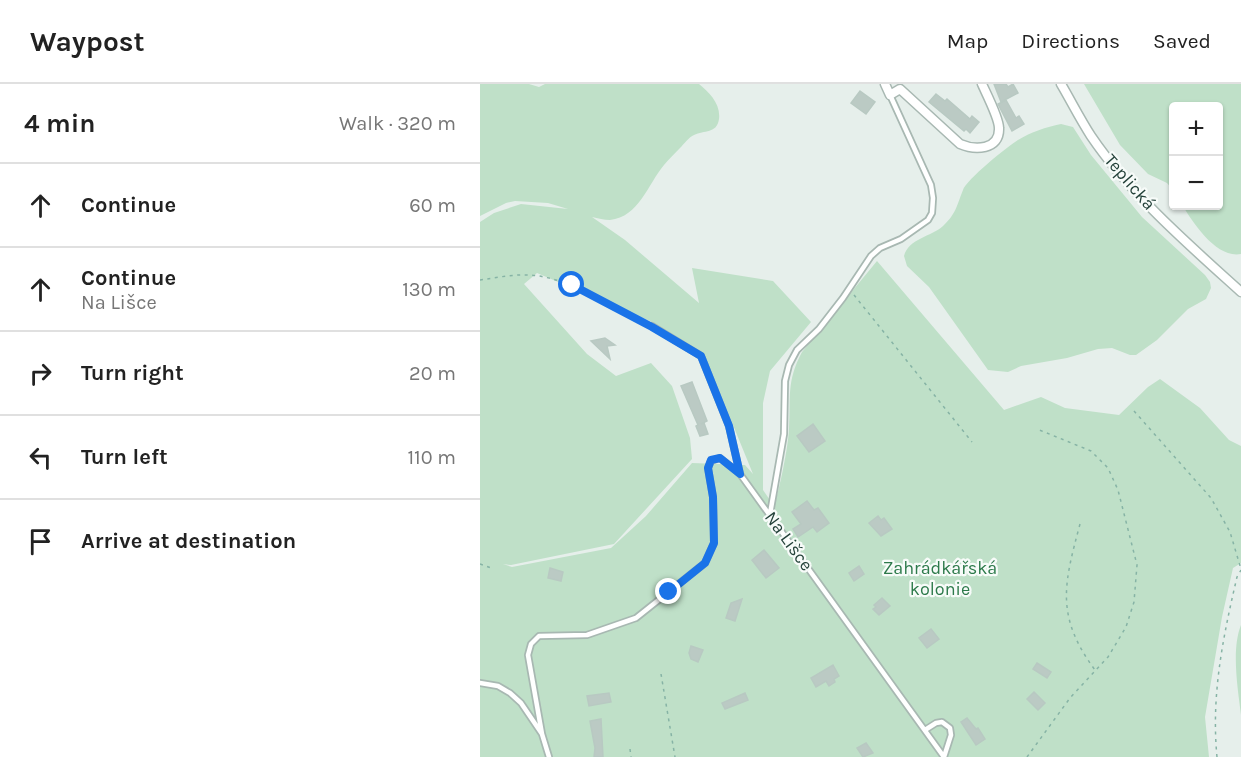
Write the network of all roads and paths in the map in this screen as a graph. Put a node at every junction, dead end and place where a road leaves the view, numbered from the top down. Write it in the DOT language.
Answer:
graph roads {
  1 [pos="885,84"];
  2 [pos="982,84"];
  3 [pos="1061,84"];
  4 [pos="890,94"];
  5 [pos="480,280"];
  6 [pos="849,289"];
  7 [pos="1241,292"];
  8 [pos="652,327"];
  9 [pos="1134,411"];
  10 [pos="1037,429"];
  11 [pos="972,442"];
  12 [pos="740,474"];
  13 [pos="770,514"];
  14 [pos="1080,524"];
  15 [pos="480,564"];
  16 [pos="494,569"];
  17 [pos="1241,569"];
  18 [pos="1095,670"];
  19 [pos="661,674"];
  20 [pos="480,683"];
  21 [pos="925,730"];
  22 [pos="543,734"];
  23 [pos="630,749"];
  24 [pos="1032,750"];
  25 [pos="549,757"];
  26 [pos="631,757"];
  27 [pos="675,757"];
  28 [pos="944,757"];
  29 [pos="1027,757"];
  30 [pos="1033,757"];
  31 [pos="1217,757"];
  1 -- 4 [label="street"];
  2 -- 4 [label="street"];
  3 -- 7 [label="street, Teplická"];
  4 -- 6 [label="lane"];
  5 -- 8 [label="path"];
  6 -- 11 [label="path"];
  6 -- 13 [label="lane"];
  8 -- 12 [label="lane, Na Lišce"];
  9 -- 17 [label="path"];
  10 -- 18 [label="path"];
  12 -- 13 [label="lane, Na Lišce"];
  12 -- 22 [label="lane"];
  13 -- 21 [label="lane, Na Lišce"];
  14 -- 18 [label="path"];
  15 -- 16 [label="path"];
  17 -- 31 [label="path"];
  18 -- 24 [label="path"];
  19 -- 27 [label="path"];
  20 -- 22 [label="lane"];
  21 -- 28 [label="lane, Na Lišce"];
  21 -- 28 [label="lane"];
  22 -- 25 [label="lane"];
  23 -- 26 [label="path"];
  24 -- 29 [label="path"];
  24 -- 30 [label="path"];
}
